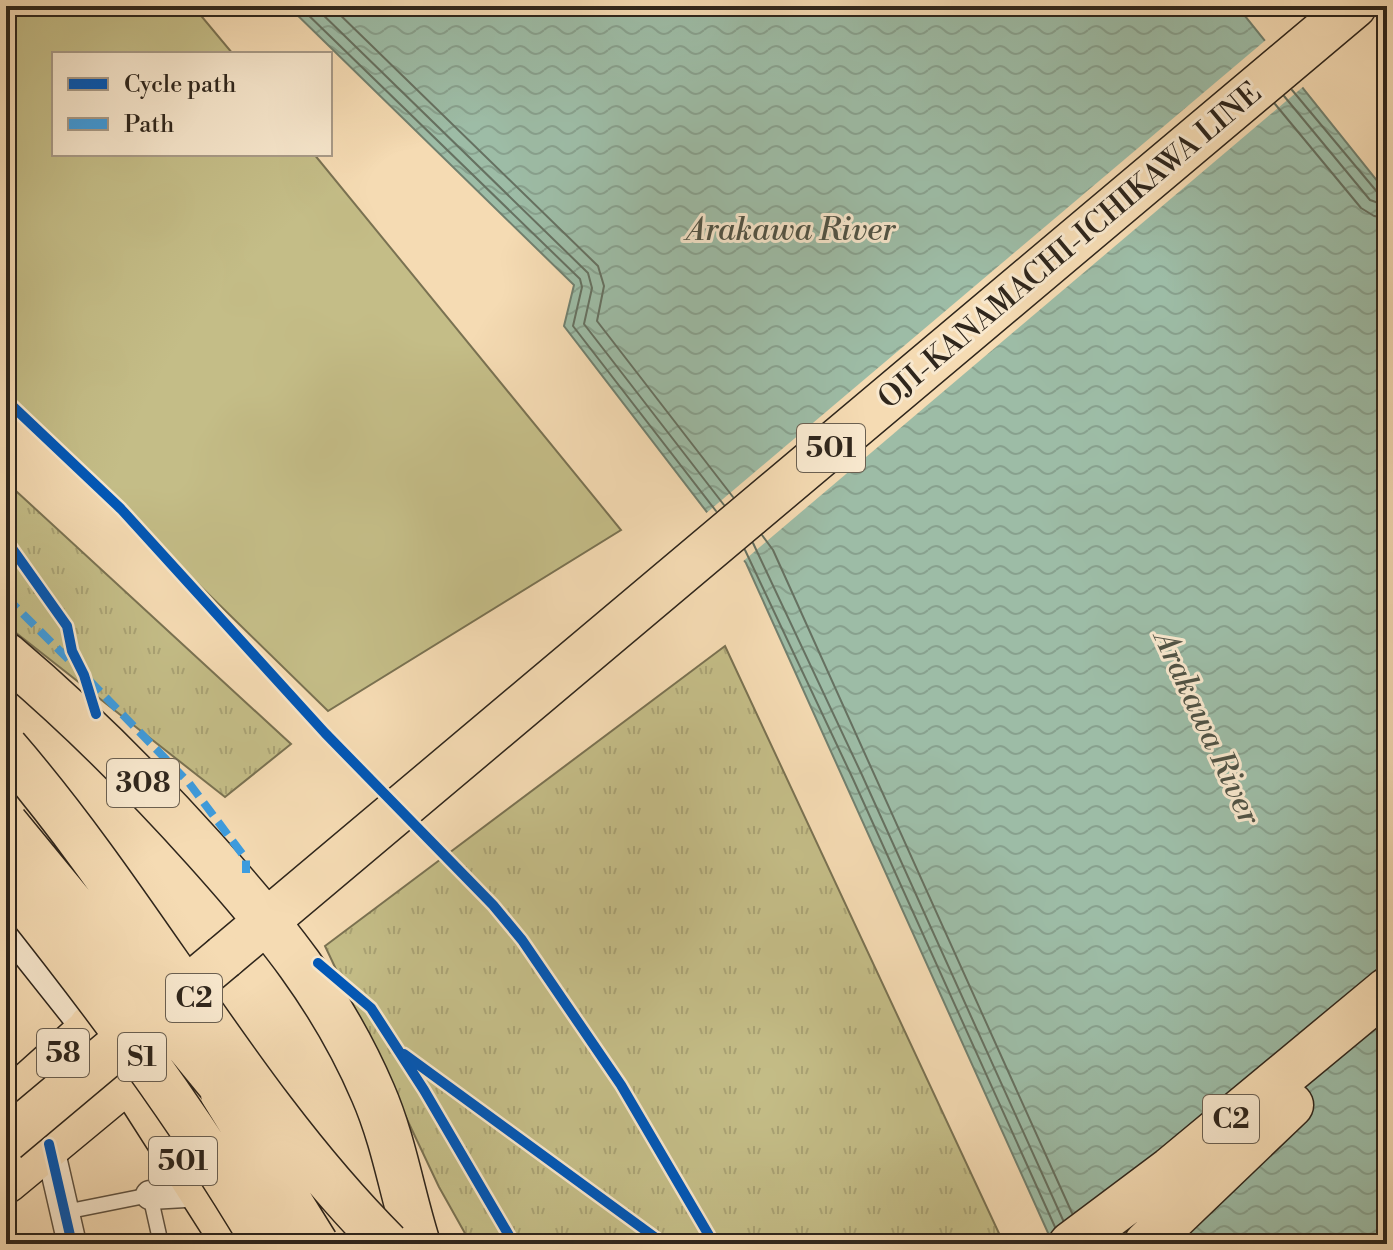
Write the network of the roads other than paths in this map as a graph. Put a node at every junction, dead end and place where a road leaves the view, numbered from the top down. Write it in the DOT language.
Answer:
graph roads {
  1 [pos="1354,6"];
  2 [pos="6,655"];
  3 [pos="6,748"];
  4 [pos="6,799"];
  5 [pos="6,824"];
  6 [pos="6,851"];
  7 [pos="6,879"];
  8 [pos="6,920"];
  9 [pos="268,922"];
  10 [pos="1387,992"];
  11 [pos="106,1014"];
  12 [pos="1387,1014"];
  13 [pos="144,1066"];
  14 [pos="6,1105"];
  15 [pos="6,1140"];
  16 [pos="49,1144"];
  17 [pos="6,1181"];
  18 [pos="203,1192"];
  19 [pos="150,1195"];
  20 [pos="65,1212"];
  21 [pos="72,1244"];
  22 [pos="161,1244"];
  23 [pos="235,1244"];
  24 [pos="265,1244"];
  25 [pos="280,1244"];
  26 [pos="316,1244"];
  27 [pos="363,1244"];
  28 [pos="387,1244"];
  29 [pos="418,1244"];
  30 [pos="1071,1244"];
  31 [pos="1099,1244"];
  32 [pos="1118,1244"];
  33 [pos="1146,1244"];
  1 -- 9 [label="main road, OJI-KANAMACHI-ICHIKAWA LINE / 501"];
  2 -- 9 [label="main road, 308"];
  3 -- 28 [label="main road, C2, bridge"];
  4 -- 26 [label="main road, S1, bridge"];
  5 -- 27 [label="main road, C2, bridge"];
  6 -- 11 [label="main road"];
  7 -- 24 [label="main road, S1, bridge"];
  8 -- 11 [label="main road"];
  9 -- 15 [label="main road, 58, bridge"];
  9 -- 29 [label="main road"];
  10 -- 30 [label="main road, C2"];
  10 -- 32 [label="main road"];
  11 -- 13 [label="main road, 501"];
  11 -- 14 [label="main road, 58"];
  12 -- 31 [label="main road, C2"];
  12 -- 33 [label="main road"];
  13 -- 16 [label="main road, 58"];
  13 -- 18 [label="main road, 501"];
  13 -- 25 [label="main road"];
  16 -- 17 [label="main road, 58"];
  16 -- 20 [label="street"];
  18 -- 19 [label="street"];
  18 -- 23 [label="main road, 501"];
  19 -- 20 [label="lane"];
  19 -- 22 [label="lane"];
  20 -- 21 [label="street"];
}
